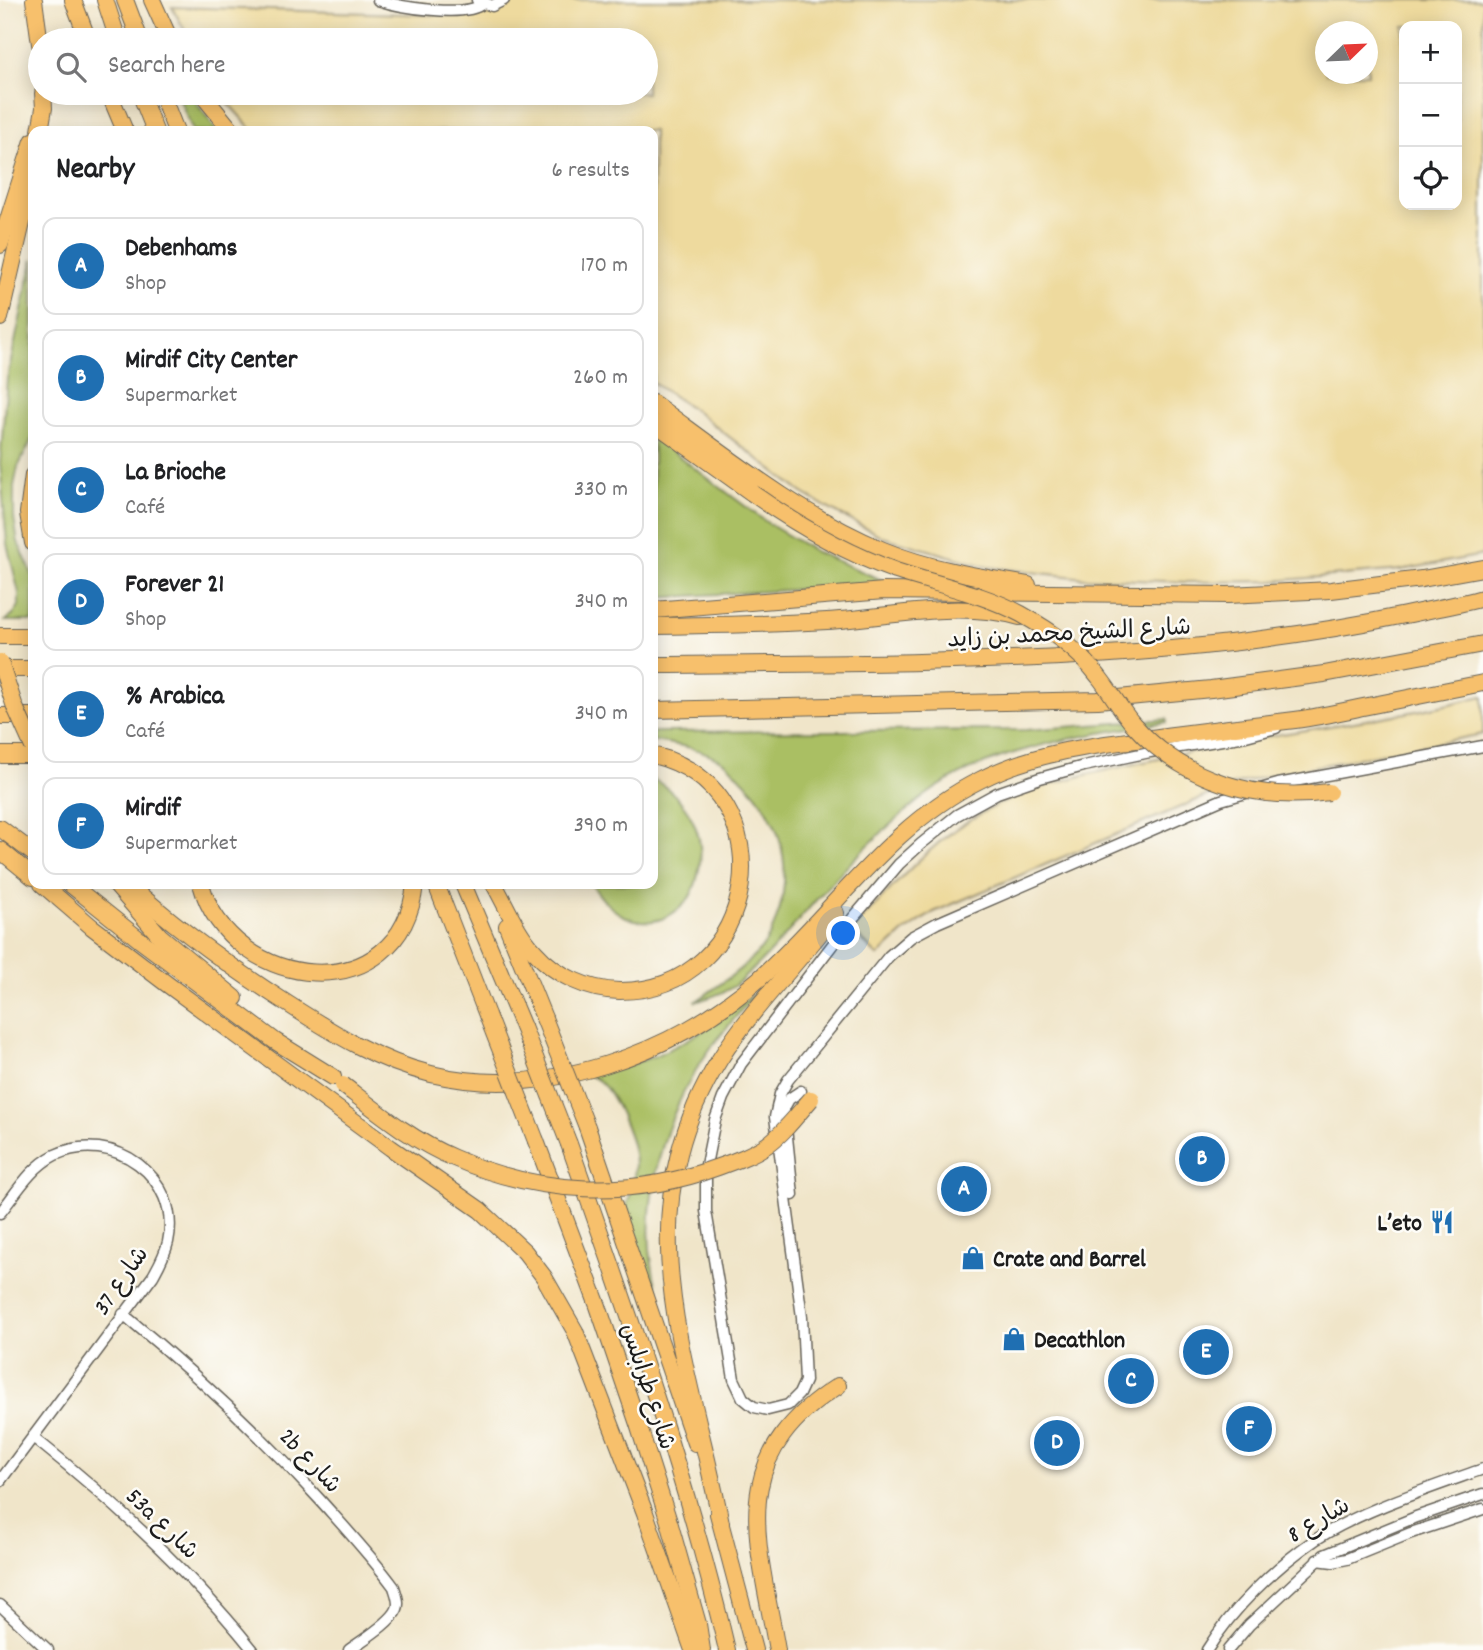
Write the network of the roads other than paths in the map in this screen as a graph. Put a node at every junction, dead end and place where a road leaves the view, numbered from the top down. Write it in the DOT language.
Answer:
graph roads {
  1 [pos="34,0"];
  2 [pos="73,0"];
  3 [pos="105,0"];
  4 [pos="125,0"];
  5 [pos="152,0"];
  6 [pos="378,0"];
  7 [pos="504,0"];
  8 [pos="479,2"];
  9 [pos="452,5"];
  10 [pos="38,28"];
  11 [pos="84,28"];
  12 [pos="114,28"];
  13 [pos="136,28"];
  14 [pos="165,28"];
  15 [pos="43,105"];
  16 [pos="114,105"];
  17 [pos="144,105"];
  18 [pos="166,105"];
  19 [pos="211,105"];
  20 [pos="39,126"];
  21 [pos="123,126"];
  22 [pos="153,126"];
  23 [pos="174,126"];
  24 [pos="228,126"];
  25 [pos="28,157"];
  26 [pos="28,197"];
  27 [pos="0,245"];
  28 [pos="0,318"];
  29 [pos="658,407"];
  30 [pos="658,426"];
  31 [pos="1483,568"];
  32 [pos="1086,594"];
  33 [pos="1483,598"];
  34 [pos="658,610"];
  35 [pos="1034,622"];
  36 [pos="658,626"];
  37 [pos="0,636"];
  38 [pos="28,636"];
  39 [pos="1483,644"];
  40 [pos="0,662"];
  41 [pos="658,665"];
  42 [pos="28,668"];
  43 [pos="0,669"];
  44 [pos="1483,683"];
  45 [pos="658,710"];
  46 [pos="0,716"];
  47 [pos="28,716"];
  48 [pos="1299,720"];
  49 [pos="28,736"];
  50 [pos="1483,746"];
  51 [pos="0,755"];
  52 [pos="28,755"];
  53 [pos="658,757"];
  54 [pos="1329,792"];
  55 [pos="0,828"];
  56 [pos="28,849"];
  57 [pos="0,850"];
  58 [pos="866,870"];
  59 [pos="28,873"];
  60 [pos="48,889"];
  61 [pos="76,889"];
  62 [pos="120,889"];
  63 [pos="134,889"];
  64 [pos="203,889"];
  65 [pos="414,889"];
  66 [pos="438,889"];
  67 [pos="465,889"];
  68 [pos="494,889"];
  69 [pos="495,889"];
  70 [pos="338,1081"];
  71 [pos="808,1097"];
  72 [pos="0,1213"];
  73 [pos="797,1269"];
  74 [pos="123,1314"];
  75 [pos="838,1386"];
  76 [pos="33,1437"];
  77 [pos="1483,1469"];
  78 [pos="0,1481"];
  79 [pos="1483,1494"];
  80 [pos="1483,1509"];
  81 [pos="721,1523"];
  82 [pos="1318,1560"];
  83 [pos="0,1605"];
  84 [pos="48,1650"];
  85 [pos="253,1650"];
  86 [pos="349,1650"];
  87 [pos="693,1650"];
  88 [pos="702,1650"];
  89 [pos="727,1650"];
  90 [pos="754,1650"];
  91 [pos="777,1650"];
  92 [pos="1207,1650"];
  93 [pos="1228,1650"];
  1 -- 10 [label="highway"];
  2 -- 11 [label="highway"];
  3 -- 12 [label="highway"];
  4 -- 13 [label="highway"];
  5 -- 14 [label="highway"];
  6 -- 9 [label="street"];
  7 -- 8 [label="street"];
  8 -- 9 [label="street"];
  15 -- 20 [label="highway"];
  16 -- 21 [label="highway"];
  17 -- 22 [label="highway"];
  18 -- 23 [label="highway"];
  19 -- 24 [label="highway"];
  25 -- 27 [label="highway"];
  26 -- 28 [label="highway"];
  29 -- 32 [label="highway"];
  30 -- 35 [label="highway, bridge"];
  31 -- 32 [label="highway"];
  32 -- 34 [label="highway"];
  33 -- 41 [label="highway, شارع الشيخ محمد بن زايد"];
  35 -- 36 [label="highway, bridge"];
  35 -- 54 [label="highway, bridge"];
  37 -- 38 [label="highway"];
  39 -- 45 [label="highway"];
  40 -- 49 [label="highway, bridge"];
  42 -- 43 [label="highway"];
  44 -- 48 [label="highway"];
  46 -- 47 [label="highway"];
  48 -- 58 [label="highway"];
  48 -- 73 [label="street"];
  50 -- 73 [label="street"];
  51 -- 52 [label="highway"];
  53 -- 69 [label="highway"];
  55 -- 56 [label="highway"];
  57 -- 59 [label="highway"];
  58 -- 63 [label="highway"];
  58 -- 81 [label="highway"];
  60 -- 87 [label="highway"];
  61 -- 70 [label="highway"];
  62 -- 70 [label="highway"];
  64 -- 65 [label="highway"];
  66 -- 88 [label="highway, شارع طرابلس, bridge"];
  67 -- 89 [label="highway, شارع طرابلس, bridge"];
  68 -- 81 [label="highway, bridge"];
  70 -- 71 [label="highway, bridge"];
  71 -- 73 [label="street"];
  72 -- 74 [label="street, شارع 37"];
  74 -- 76 [label="street, شارع 37"];
  74 -- 86 [label="street, 2b شارع"];
  75 -- 91 [label="highway"];
  76 -- 78 [label="street, شارع 37"];
  76 -- 85 [label="street, 53a شارع"];
  77 -- 92 [label="street, شارع 8"];
  79 -- 82 [label="street, شارع 8"];
  80 -- 82 [label="street"];
  81 -- 90 [label="highway"];
  82 -- 93 [label="street, شارع 8"];
  83 -- 84 [label="street"];
}
